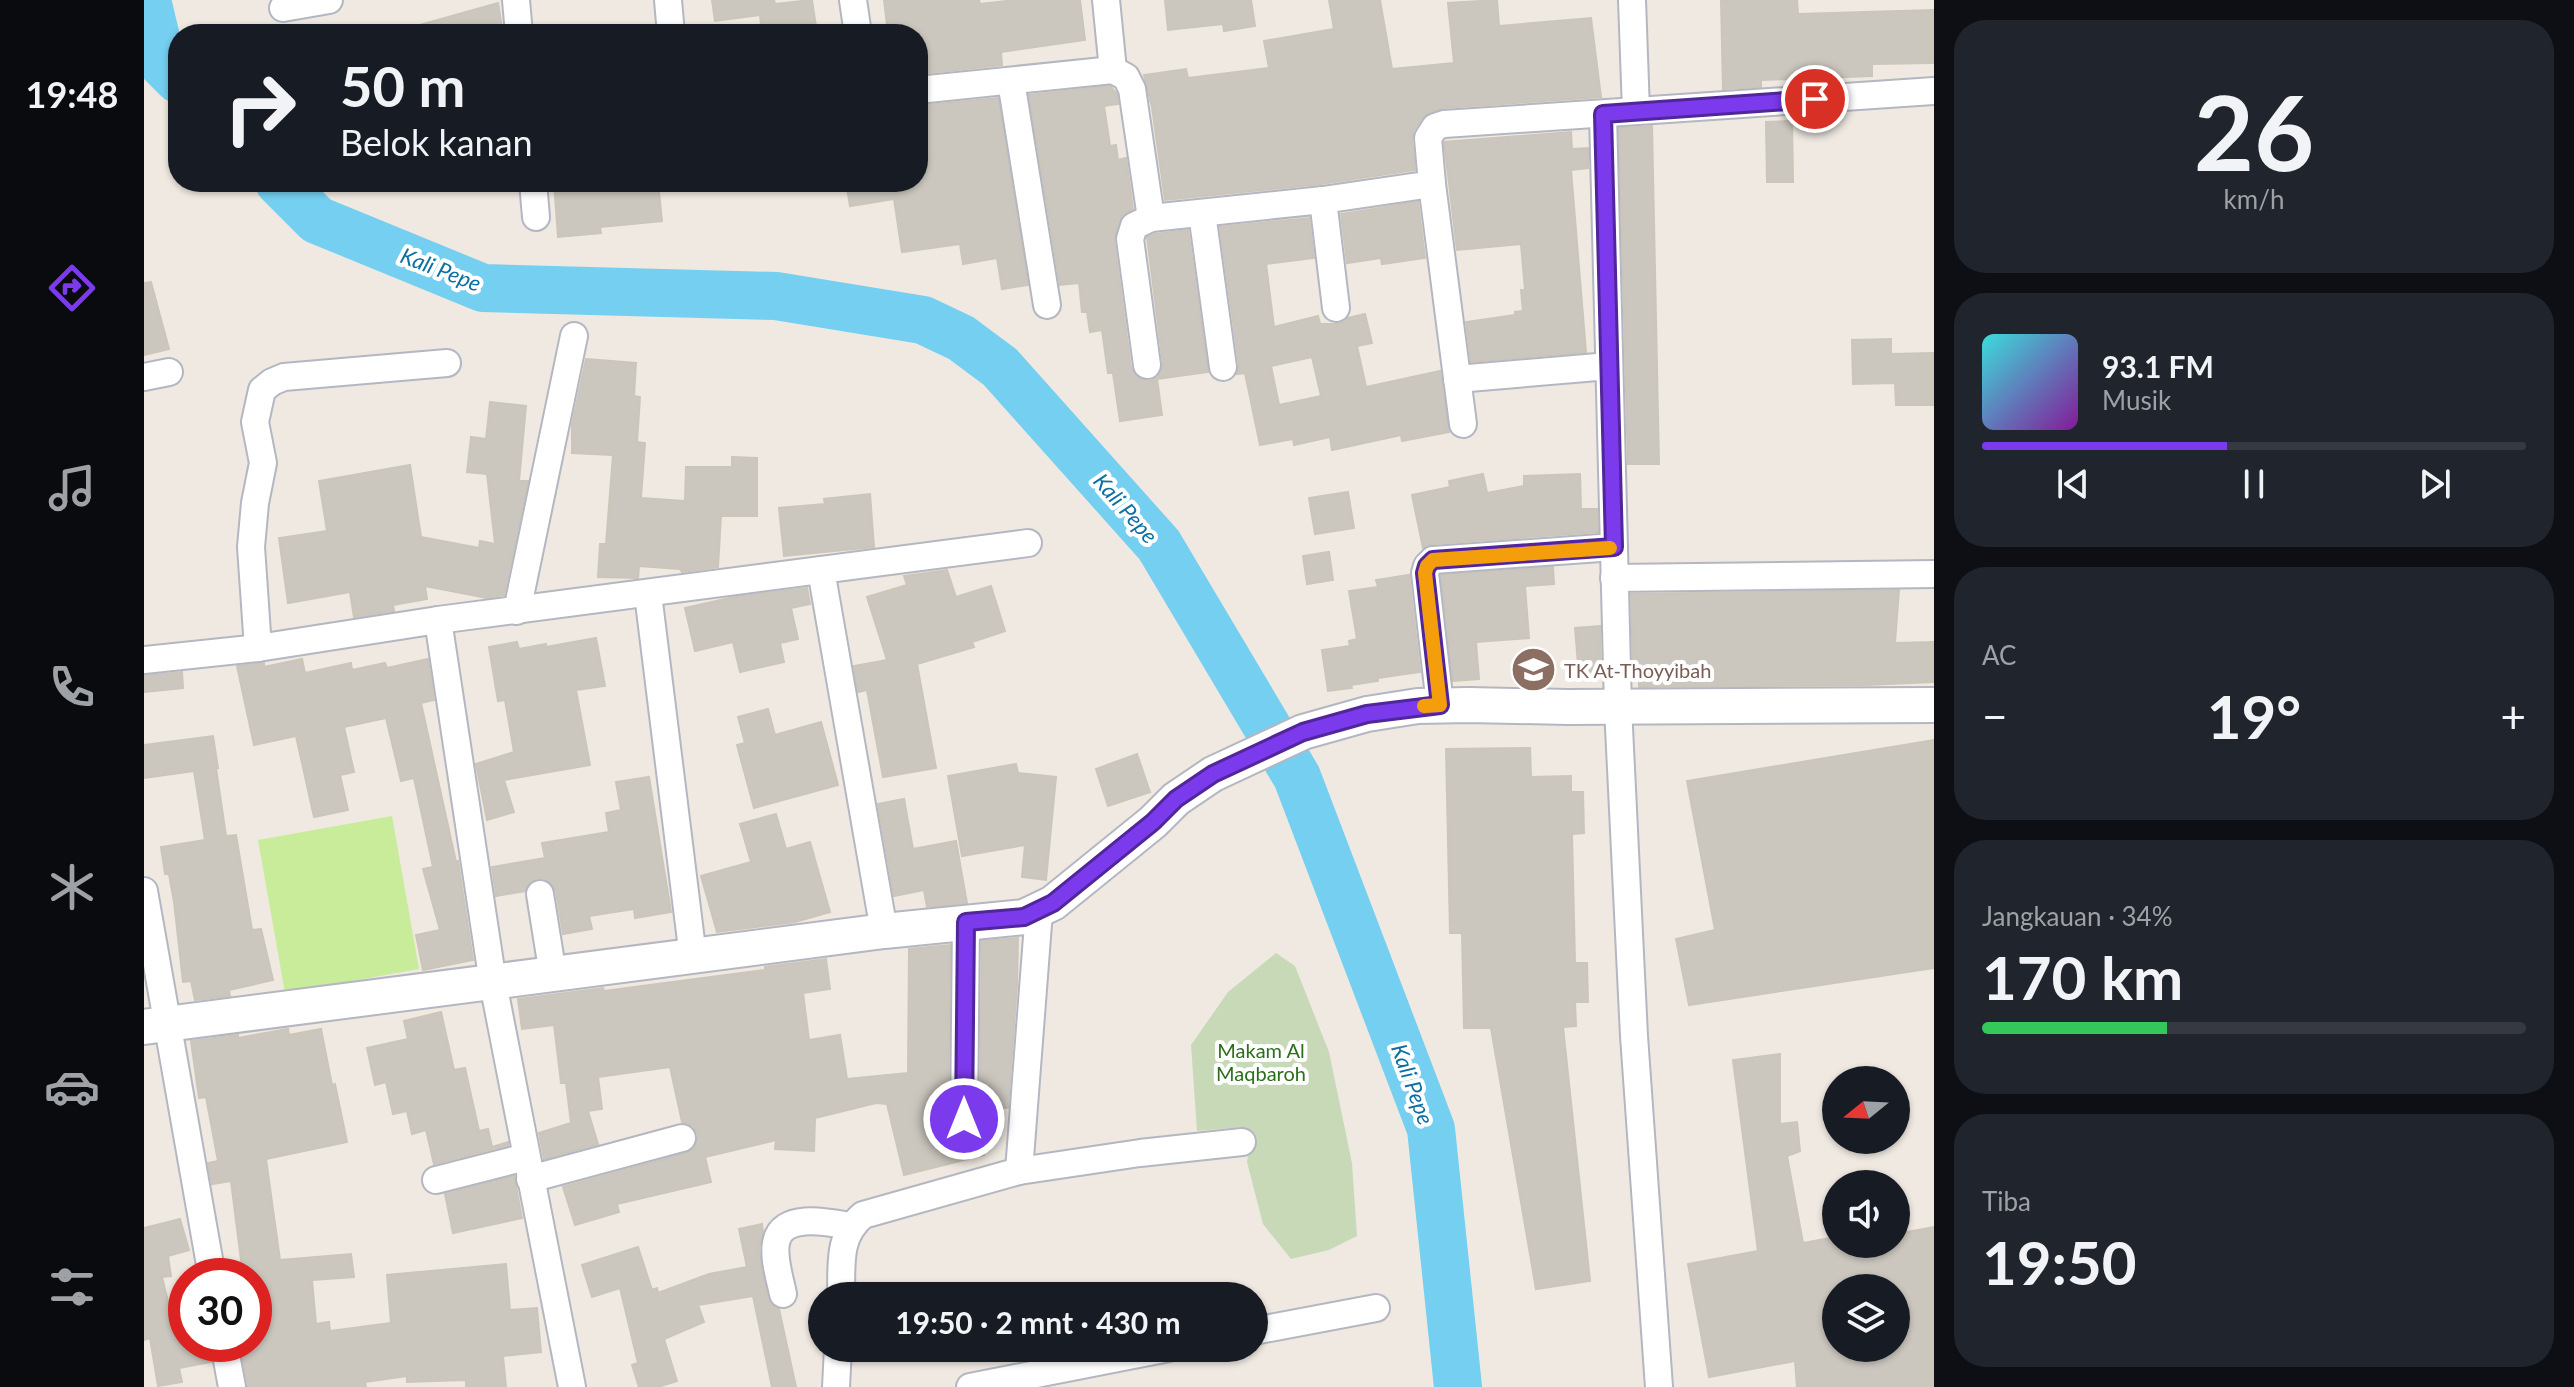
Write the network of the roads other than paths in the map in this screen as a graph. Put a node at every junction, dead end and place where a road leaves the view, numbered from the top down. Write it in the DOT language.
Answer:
graph roads {
  1 [pos="329,0"];
  2 [pos="516,0"];
  3 [pos="668,0"];
  4 [pos="853,0"];
  5 [pos="1106,0"];
  6 [pos="1632,0"];
  7 [pos="283,8"];
  8 [pos="518,24"];
  9 [pos="670,24"];
  10 [pos="857,24"];
  11 [pos="1113,70"];
  12 [pos="1011,81"];
  13 [pos="928,89"];
  14 [pos="1934,91"];
  15 [pos="1636,111"];
  16 [pos="1603,114"];
  17 [pos="1432,184"];
  18 [pos="534,192"];
  19 [pos="1323,200"];
  20 [pos="1202,213"];
  21 [pos="536,217"];
  22 [pos="1151,218"];
  23 [pos="1047,305"];
  24 [pos="1336,308"];
  25 [pos="574,336"];
  26 [pos="447,363"];
  27 [pos="1147,365"];
  28 [pos="1609,366"];
  29 [pos="1223,367"];
  30 [pos="1457,379"];
  31 [pos="1463,424"];
  32 [pos="1028,543"];
  33 [pos="1614,547"];
  34 [pos="821,570"];
  35 [pos="1934,574"];
  36 [pos="1614,578"];
  37 [pos="648,594"];
  38 [pos="517,611"];
  39 [pos="438,620"];
  40 [pos="258,648"];
  41 [pos="144,660"];
  42 [pos="1440,705"];
  43 [pos="1934,705"];
  44 [pos="1618,707"];
  45 [pos="144,891"];
  46 [pos="540,894"];
  47 [pos="1039,911"];
  48 [pos="966,922"];
  49 [pos="884,931"];
  50 [pos="693,957"];
  51 [pos="553,975"];
  52 [pos="493,983"];
  53 [pos="156,1025"];
  54 [pos="964,1119"];
  55 [pos="682,1138"];
  56 [pos="1242,1142"];
  57 [pos="528,1168"];
  58 [pos="1019,1171"];
  59 [pos="436,1180"];
  60 [pos="849,1226"];
  61 [pos="208,1258"];
  62 [pos="842,1282"];
  63 [pos="783,1294"];
  64 [pos="1376,1308"];
  65 [pos="1268,1328"];
  66 [pos="227,1362"];
  67 [pos="837,1362"];
  68 [pos="1098,1362"];
  69 [pos="232,1387"];
  70 [pos="572,1387"];
  71 [pos="836,1387"];
  72 [pos="970,1387"];
  73 [pos="1659,1387"];
  1 -- 7 [label="street"];
  2 -- 8 [label="street"];
  3 -- 9 [label="street"];
  4 -- 10 [label="street"];
  5 -- 11 [label="street"];
  6 -- 15 [label="street"];
  11 -- 12 [label="street"];
  11 -- 22 [label="street"];
  12 -- 13 [label="street"];
  12 -- 23 [label="street"];
  14 -- 15 [label="street"];
  15 -- 16 [label="street"];
  16 -- 17 [label="street"];
  16 -- 28 [label="street"];
  17 -- 19 [label="street"];
  17 -- 30 [label="street"];
  18 -- 21 [label="street"];
  19 -- 20 [label="street"];
  19 -- 24 [label="street"];
  20 -- 22 [label="street"];
  20 -- 29 [label="street"];
  22 -- 27 [label="street"];
  25 -- 38 [label="street"];
  26 -- 40 [label="street"];
  28 -- 30 [label="street"];
  28 -- 33 [label="street"];
  30 -- 31 [label="street"];
  32 -- 34 [label="street"];
  33 -- 36 [label="street"];
  33 -- 42 [label="street"];
  34 -- 37 [label="street"];
  34 -- 49 [label="street"];
  35 -- 36 [label="street"];
  36 -- 44 [label="street"];
  37 -- 38 [label="street"];
  37 -- 50 [label="street"];
  38 -- 39 [label="street"];
  39 -- 40 [label="street"];
  39 -- 52 [label="street"];
  40 -- 41 [label="street"];
  42 -- 44 [label="street"];
  42 -- 47 [label="street"];
  43 -- 44 [label="street"];
  44 -- 73 [label="street"];
  45 -- 53 [label="street"];
  46 -- 51 [label="street"];
  47 -- 48 [label="street"];
  47 -- 58 [label="street"];
  48 -- 49 [label="street"];
  48 -- 54 [label="street"];
  49 -- 50 [label="street"];
  50 -- 51 [label="street"];
  51 -- 52 [label="street"];
  52 -- 53 [label="street"];
  52 -- 57 [label="street"];
  53 -- 61 [label="street"];
  55 -- 57 [label="street"];
  56 -- 58 [label="street"];
  57 -- 59 [label="street"];
  57 -- 70 [label="street"];
  58 -- 60 [label="street"];
  60 -- 62 [label="street"];
  60 -- 63 [label="street"];
  64 -- 65 [label="street"];
  66 -- 69 [label="street"];
  67 -- 71 [label="street"];
  68 -- 72 [label="street"];
}
